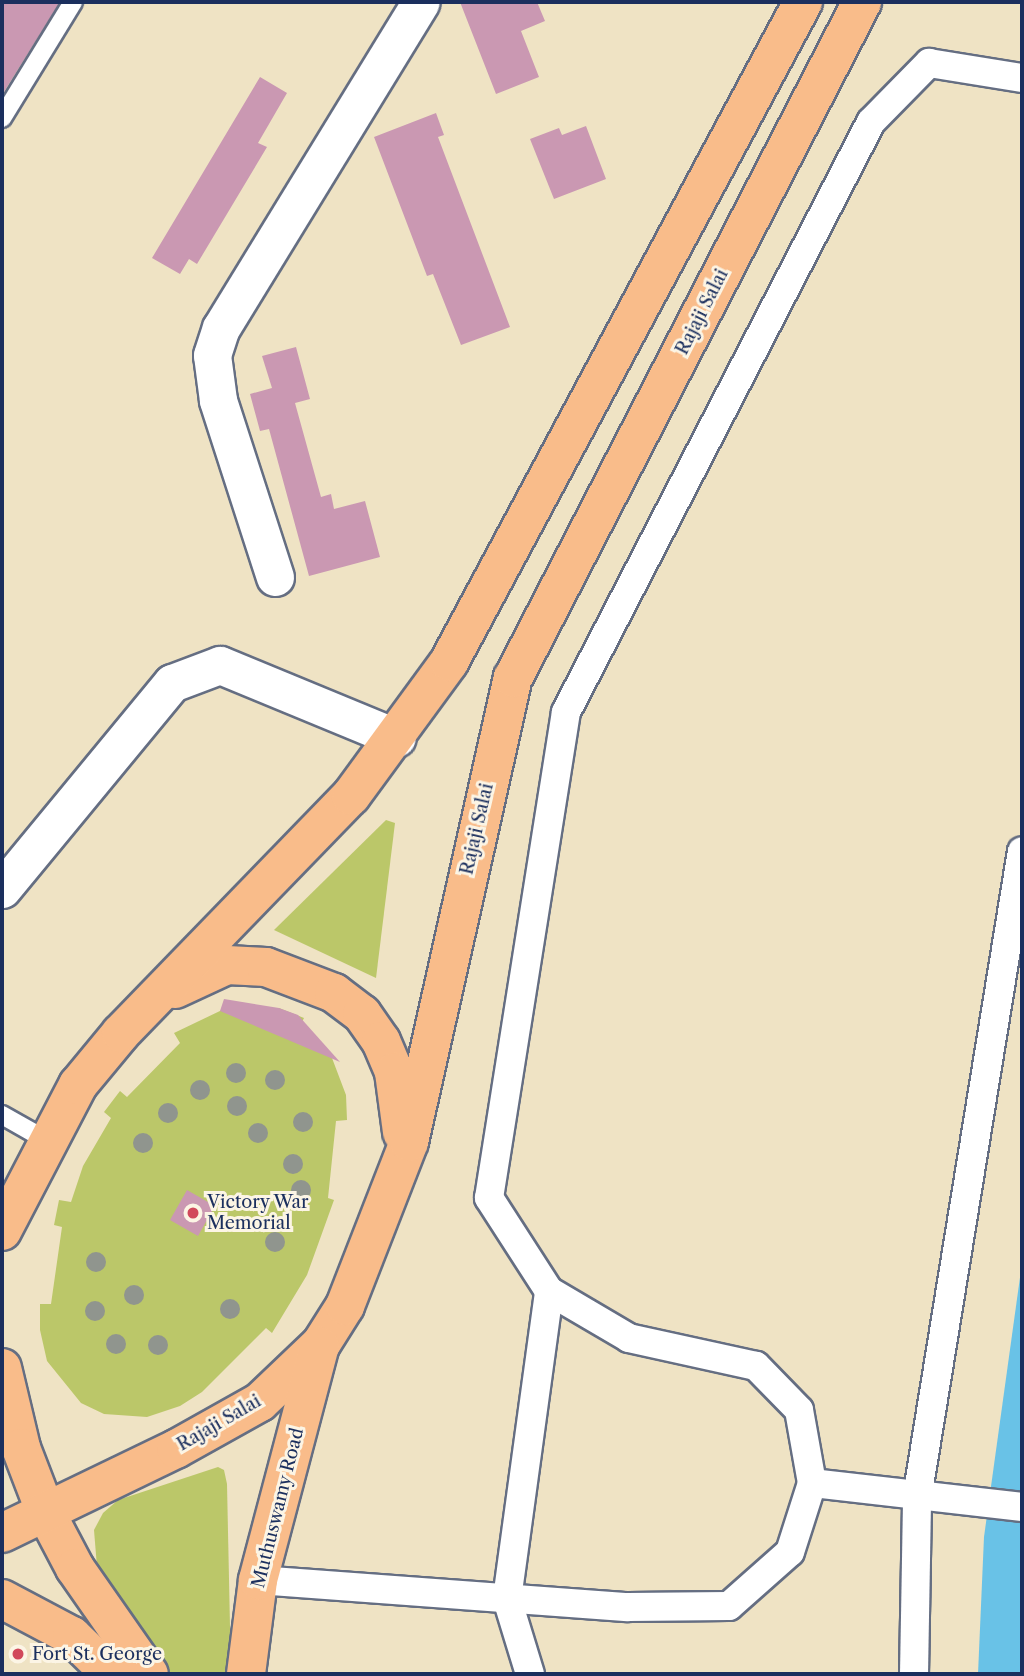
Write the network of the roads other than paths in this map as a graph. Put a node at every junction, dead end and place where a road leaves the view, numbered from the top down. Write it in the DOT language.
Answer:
graph roads {
  1 [pos="73,2"];
  2 [pos="421,2"];
  3 [pos="803,2"];
  4 [pos="862,2"];
  5 [pos="1022,78"];
  6 [pos="2,118"];
  7 [pos="275,577"];
  8 [pos="397,738"];
  9 [pos="1022,851"];
  10 [pos="2,889"];
  11 [pos="147,1007"];
  12 [pos="2,1115"];
  13 [pos="46,1140"];
  14 [pos="402,1163"];
  15 [pos="2,1231"];
  16 [pos="549,1291"];
  17 [pos="321,1344"];
  18 [pos="2,1367"];
  19 [pos="812,1483"];
  20 [pos="917,1498"];
  21 [pos="1022,1507"];
  22 [pos="46,1513"];
  23 [pos="2,1533"];
  24 [pos="258,1580"];
  25 [pos="507,1598"];
  26 [pos="2,1599"];
  27 [pos="111,1674"];
  28 [pos="149,1674"];
  29 [pos="246,1674"];
  30 [pos="530,1674"];
  31 [pos="914,1674"];
  1 -- 6 [label="lane"];
  2 -- 7 [label="street"];
  3 -- 8 [label="main road"];
  4 -- 14 [label="main road, Rajaji Salai"];
  5 -- 16 [label="street"];
  8 -- 10 [label="street"];
  8 -- 11 [label="main road"];
  9 -- 20 [label="street"];
  11 -- 13 [label="main road"];
  11 -- 14 [label="main road"];
  12 -- 13 [label="lane"];
  13 -- 15 [label="main road"];
  14 -- 17 [label="main road, Rajaji Salai"];
  16 -- 19 [label="street"];
  16 -- 25 [label="street"];
  17 -- 22 [label="main road, Rajaji Salai"];
  17 -- 24 [label="main road, Muthuswamy Road"];
  18 -- 22 [label="main road"];
  19 -- 20 [label="street"];
  19 -- 25 [label="street"];
  20 -- 21 [label="street"];
  20 -- 31 [label="street"];
  22 -- 23 [label="main road, Rajaji Salai"];
  22 -- 28 [label="main road"];
  24 -- 25 [label="street"];
  24 -- 29 [label="main road, Muthuswamy Road"];
  25 -- 30 [label="street"];
  26 -- 27 [label="main road"];
}
